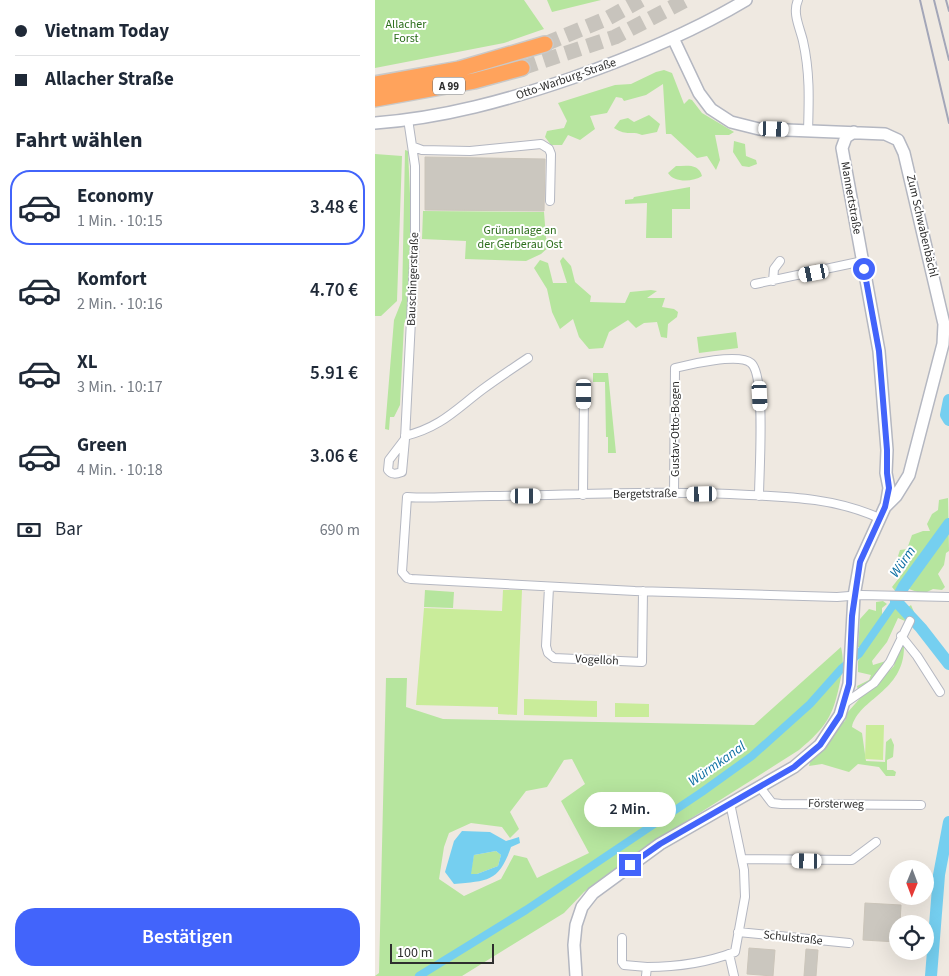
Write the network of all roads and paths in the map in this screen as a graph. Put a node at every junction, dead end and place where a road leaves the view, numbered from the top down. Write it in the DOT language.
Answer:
graph roads {
  1 [pos="746,0"];
  2 [pos="798,0"];
  3 [pos="673,38"];
  4 [pos="545,44"];
  5 [pos="522,68"];
  6 [pos="375,84"];
  7 [pos="375,99"];
  8 [pos="408,119"];
  9 [pos="375,122"];
  10 [pos="808,131"];
  11 [pos="854,132"];
  12 [pos="414,147"];
  13 [pos="842,148"];
  14 [pos="550,201"];
  15 [pos="780,261"];
  16 [pos="863,262"];
  17 [pos="773,281"];
  18 [pos="755,284"];
  19 [pos="528,358"];
  20 [pos="582,388"];
  21 [pos="674,494"];
  22 [pos="583,495"];
  23 [pos="759,496"];
  24 [pos="885,507"];
  25 [pos="879,518"];
  26 [pos="549,587"];
  27 [pos="643,591"];
  28 [pos="854,596"];
  29 [pos="949,597"];
  30 [pos="910,621"];
  31 [pos="901,636"];
  32 [pos="941,692"];
  33 [pos="845,703"];
  34 [pos="759,786"];
  35 [pos="729,803"];
  36 [pos="921,805"];
  37 [pos="875,842"];
  38 [pos="743,859"];
  39 [pos="738,932"];
  40 [pos="622,938"];
  41 [pos="849,943"];
  42 [pos="729,954"];
  43 [pos="647,967"];
  44 [pos="576,976"];
  45 [pos="646,976"];
  46 [pos="734,976"];
  1 -- 3 [label="street, Otto-Warburg-Straße"];
  2 -- 10 [label="street"];
  3 -- 8 [label="street, Otto-Warburg-Straße"];
  3 -- 10 [label="street, Zum Schwabenbächl"];
  4 -- 6 [label="highway, A 99"];
  5 -- 7 [label="highway, A 99"];
  8 -- 9 [label="street, Otto-Warburg-Straße"];
  8 -- 12 [label="street, Bauschingerstraße"];
  10 -- 11 [label="street, Zum Schwabenbächl"];
  10 -- 13 [label="street, Zum Schwabenbächl"];
  11 -- 13 [label="street, Mannertstraße"];
  11 -- 24 [label="street, Zum Schwabenbächl"];
  12 -- 14 [label="street"];
  12 -- 19 [label="street, Bauschingerstraße"];
  13 -- 16 [label="street, Mannertstraße"];
  15 -- 17 [label="street"];
  16 -- 17 [label="street"];
  16 -- 24 [label="street, Mannertstraße"];
  17 -- 18 [label="street"];
  20 -- 22 [label="street"];
  21 -- 22 [label="street, Bergetstraße"];
  21 -- 23 [label="street, Bergetstraße"];
  21 -- 23 [label="street, Gustav-Otto-Bogen"];
  22 -- 26 [label="street, Bergetstraße"];
  23 -- 25 [label="street, Bergetstraße"];
  24 -- 25 [label="street, Zum Schwabenbächl"];
  25 -- 28 [label="street, Zum Schwabenbächl"];
  26 -- 27 [label="street"];
  26 -- 27 [label="street, Vogelloh"];
  27 -- 28 [label="street"];
  28 -- 29 [label="street"];
  28 -- 33 [label="street, Zum Schwabenbächl"];
  30 -- 31 [label="street"];
  31 -- 32 [label="street"];
  31 -- 33 [label="street"];
  33 -- 34 [label="street, Zum Schwabenbächl"];
  34 -- 35 [label="street, Zum Schwabenbächl"];
  34 -- 36 [label="street, Försterweg"];
  35 -- 38 [label="street"];
  35 -- 44 [label="street, Zum Schwabenbächl"];
  37 -- 38 [label="street"];
  38 -- 39 [label="street"];
  39 -- 41 [label="street, Schulstraße"];
  39 -- 42 [label="street"];
  40 -- 43 [label="street"];
  42 -- 43 [label="street"];
  42 -- 46 [label="street"];
  43 -- 45 [label="street"];
}
